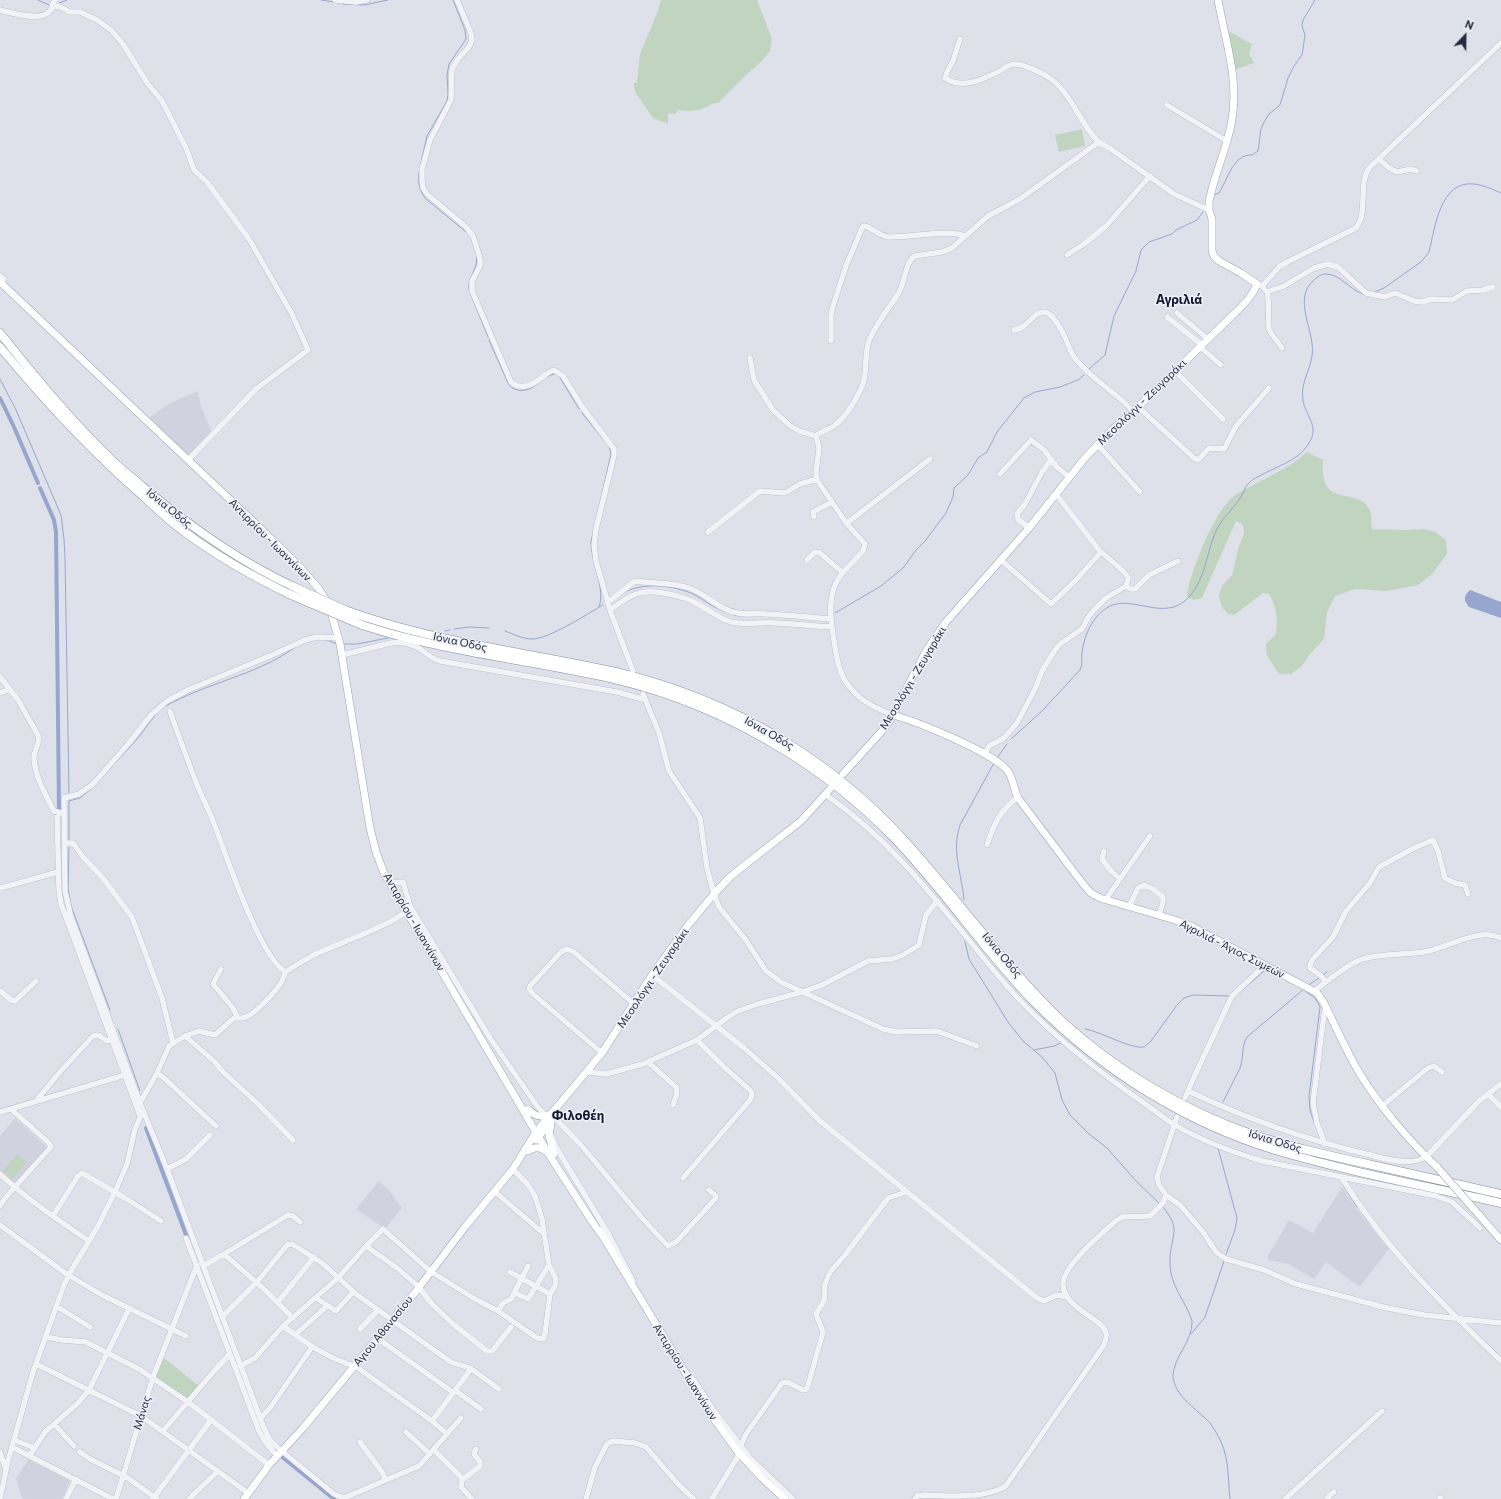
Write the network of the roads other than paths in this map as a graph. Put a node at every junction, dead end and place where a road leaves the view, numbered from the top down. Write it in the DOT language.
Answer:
graph roads {
  1 [pos="55,0"];
  2 [pos="335,0"];
  3 [pos="367,0"];
  4 [pos="457,0"];
  5 [pos="1218,0"];
  6 [pos="52,7"];
  7 [pos="0,10"];
  8 [pos="960,39"];
  9 [pos="1501,44"];
  10 [pos="1167,105"];
  11 [pos="1227,141"];
  12 [pos="1099,142"];
  13 [pos="1379,159"];
  14 [pos="1417,171"];
  15 [pos="1150,176"];
  16 [pos="1209,210"];
  17 [pos="965,236"];
  18 [pos="1067,255"];
  19 [pos="0,280"];
  20 [pos="1259,285"];
  21 [pos="1493,287"];
  22 [pos="1267,292"];
  23 [pos="1177,313"];
  24 [pos="1167,317"];
  25 [pos="1014,330"];
  26 [pos="0,333"];
  27 [pos="1208,339"];
  28 [pos="831,341"];
  29 [pos="1201,346"];
  30 [pos="0,347"];
  31 [pos="1282,348"];
  32 [pos="750,358"];
  33 [pos="1221,365"];
  34 [pos="1174,370"];
  35 [pos="1269,388"];
  36 [pos="1135,409"];
  37 [pos="1223,419"];
  38 [pos="816,436"];
  39 [pos="1097,444"];
  40 [pos="930,459"];
  41 [pos="188,460"];
  42 [pos="1052,460"];
  43 [pos="1000,474"];
  44 [pos="1069,477"];
  45 [pos="817,479"];
  46 [pos="1140,492"];
  47 [pos="1056,494"];
  48 [pos="832,502"];
  49 [pos="814,517"];
  50 [pos="847,523"];
  51 [pos="1029,528"];
  52 [pos="708,532"];
  53 [pos="1101,552"];
  54 [pos="807,560"];
  55 [pos="1001,560"];
  56 [pos="1178,561"];
  57 [pos="843,573"];
  58 [pos="1126,586"];
  59 [pos="291,590"];
  60 [pos="608,602"];
  61 [pos="610,610"];
  62 [pos="830,619"];
  63 [pos="363,621"];
  64 [pos="831,627"];
  65 [pos="339,638"];
  66 [pos="342,655"];
  67 [pos="633,671"];
  68 [pos="0,678"];
  69 [pos="10,689"];
  70 [pos="0,693"];
  71 [pos="643,694"];
  72 [pos="646,700"];
  73 [pos="170,711"];
  74 [pos="892,716"];
  75 [pos="986,754"];
  76 [pos="843,774"];
  77 [pos="828,792"];
  78 [pos="1018,797"];
  79 [pos="57,813"];
  80 [pos="65,814"];
  81 [pos="1150,836"];
  82 [pos="65,843"];
  83 [pos="987,844"];
  84 [pos="1104,851"];
  85 [pos="58,872"];
  86 [pos="1120,878"];
  87 [pos="390,883"];
  88 [pos="0,888"];
  89 [pos="714,894"];
  90 [pos="1468,894"];
  91 [pos="1106,900"];
  92 [pos="937,901"];
  93 [pos="1129,907"];
  94 [pos="408,909"];
  95 [pos="1159,915"];
  96 [pos="1501,938"];
  97 [pos="1265,965"];
  98 [pos="221,969"];
  99 [pos="286,972"];
  100 [pos="652,975"];
  101 [pos="1322,979"];
  102 [pos="36,980"];
  103 [pos="0,991"];
  104 [pos="802,992"];
  105 [pos="1314,992"];
  106 [pos="634,1004"];
  107 [pos="1326,1007"];
  108 [pos="238,1018"];
  109 [pos="716,1026"];
  110 [pos="475,1027"];
  111 [pos="185,1036"];
  112 [pos="112,1040"];
  113 [pos="697,1040"];
  114 [pos="173,1043"];
  115 [pos="977,1046"];
  116 [pos="602,1053"];
  117 [pos="648,1062"];
  118 [pos="587,1072"];
  119 [pos="1442,1072"];
  120 [pos="157,1073"];
  121 [pos="125,1074"];
  122 [pos="1501,1084"];
  123 [pos="1188,1091"];
  124 [pos="1488,1094"];
  125 [pos="1185,1098"];
  126 [pos="36,1102"];
  127 [pos="140,1103"];
  128 [pos="673,1105"];
  129 [pos="1382,1106"];
  130 [pos="1501,1107"];
  131 [pos="11,1109"];
  132 [pos="528,1109"];
  133 [pos="0,1112"];
  134 [pos="142,1113"];
  135 [pos="528,1117"];
  136 [pos="551,1117"];
  137 [pos="1177,1117"];
  138 [pos="1175,1125"];
  139 [pos="216,1126"];
  140 [pos="549,1130"];
  141 [pos="539,1133"];
  142 [pos="210,1135"];
  143 [pos="293,1140"];
  144 [pos="1325,1144"];
  145 [pos="528,1147"];
  146 [pos="551,1154"];
  147 [pos="1426,1157"];
  148 [pos="167,1169"];
  149 [pos="513,1169"];
  150 [pos="0,1174"];
  151 [pos="683,1178"];
  152 [pos="1342,1178"];
  153 [pos="15,1188"];
  154 [pos="709,1190"];
  155 [pos="494,1191"];
  156 [pos="115,1192"];
  157 [pos="906,1192"];
  158 [pos="1501,1194"];
  159 [pos="1166,1195"];
  160 [pos="1501,1203"];
  161 [pos="0,1206"];
  162 [pos="53,1216"];
  163 [pos="161,1221"];
  164 [pos="300,1222"];
  165 [pos="0,1225"];
  166 [pos="1480,1228"];
  167 [pos="543,1233"];
  168 [pos="186,1238"];
  169 [pos="1501,1240"];
  170 [pos="89,1241"];
  171 [pos="366,1246"];
  172 [pos="224,1254"];
  173 [pos="314,1257"];
  174 [pos="200,1265"];
  175 [pos="549,1265"];
  176 [pos="528,1266"];
  177 [pos="430,1271"];
  178 [pos="510,1272"];
  179 [pos="68,1275"];
  180 [pos="338,1278"];
  181 [pos="522,1279"];
  182 [pos="257,1282"];
  183 [pos="536,1287"];
  184 [pos="419,1288"];
  185 [pos="353,1292"];
  186 [pos="636,1292"];
  187 [pos="514,1293"];
  188 [pos="550,1294"];
  189 [pos="1067,1297"];
  190 [pos="316,1298"];
  191 [pos="278,1302"];
  192 [pos="56,1306"];
  193 [pos="327,1306"];
  194 [pos="129,1309"];
  195 [pos="378,1310"];
  196 [pos="498,1311"];
  197 [pos="222,1317"];
  198 [pos="293,1318"];
  199 [pos="1458,1318"];
  200 [pos="392,1320"];
  201 [pos="1501,1323"];
  202 [pos="283,1326"];
  203 [pos="90,1327"];
  204 [pos="511,1327"];
  205 [pos="171,1329"];
  206 [pos="360,1329"];
  207 [pos="295,1335"];
  208 [pos="186,1336"];
  209 [pos="46,1337"];
  210 [pos="377,1338"];
  211 [pos="312,1347"];
  212 [pos="107,1352"];
  213 [pos="230,1354"];
  214 [pos="1501,1361"];
  215 [pos="36,1364"];
  216 [pos="240,1366"];
  217 [pos="355,1366"];
  218 [pos="471,1369"];
  219 [pos="153,1377"];
  220 [pos="499,1389"];
  221 [pos="89,1390"];
  222 [pos="455,1392"];
  223 [pos="188,1402"];
  224 [pos="481,1409"];
  225 [pos="1382,1411"];
  226 [pos="141,1416"];
  227 [pos="461,1418"];
  228 [pos="260,1419"];
  229 [pos="210,1420"];
  230 [pos="432,1422"];
  231 [pos="55,1425"];
  232 [pos="163,1431"];
  233 [pos="406,1432"];
  234 [pos="448,1434"];
  235 [pos="14,1440"];
  236 [pos="360,1442"];
  237 [pos="74,1446"];
  238 [pos="12,1447"];
  239 [pos="35,1448"];
  240 [pos="476,1449"];
  241 [pos="190,1450"];
  242 [pos="740,1450"];
  243 [pos="0,1452"];
  244 [pos="80,1452"];
  245 [pos="432,1452"];
  246 [pos="279,1453"];
  247 [pos="30,1456"];
  248 [pos="269,1465"];
  249 [pos="6,1470"];
  250 [pos="218,1471"];
  251 [pos="123,1474"];
  252 [pos="76,1479"];
  253 [pos="386,1480"];
  254 [pos="462,1480"];
  255 [pos="1334,1492"];
  256 [pos="248,1493"];
  257 [pos="155,1498"];
  258 [pos="0,1499"];
  259 [pos="66,1499"];
  260 [pos="114,1499"];
  261 [pos="189,1499"];
  262 [pos="244,1499"];
  263 [pos="472,1499"];
  264 [pos="586,1499"];
  265 [pos="694,1499"];
  266 [pos="712,1499"];
  267 [pos="785,1499"];
  268 [pos="793,1499"];
  269 [pos="915,1499"];
  270 [pos="1285,1499"];
  271 [pos="1327,1499"];
  1 -- 6 [label="street"];
  2 -- 3 [label="street"];
  4 -- 60 [label="street"];
  5 -- 11 [label="main road"];
  6 -- 7 [label="street"];
  6 -- 41 [label="street"];
  8 -- 12 [label="street"];
  9 -- 13 [label="street"];
  10 -- 11 [label="street"];
  11 -- 16 [label="main road"];
  12 -- 15 [label="street"];
  12 -- 17 [label="street"];
  13 -- 14 [label="street"];
  13 -- 20 [label="street"];
  15 -- 16 [label="street"];
  15 -- 18 [label="street"];
  16 -- 20 [label="main road"];
  17 -- 28 [label="street"];
  17 -- 38 [label="street"];
  19 -- 41 [label="main road, Αντιρρίου - Ιωαννίνων"];
  20 -- 22 [label="street"];
  20 -- 27 [label="main road, Μεσολόγγι - Ζευγαράκι"];
  21 -- 22 [label="street"];
  22 -- 31 [label="street"];
  23 -- 27 [label="street"];
  24 -- 29 [label="street"];
  25 -- 36 [label="street"];
  26 -- 59 [label="highway, Ιόνια Οδός"];
  27 -- 29 [label="main road, Μεσολόγγι - Ζευγαράκι"];
  29 -- 33 [label="street"];
  29 -- 34 [label="main road, Μεσολόγγι - Ζευγαράκι"];
  30 -- 59 [label="highway, Ιόνια Οδός"];
  32 -- 38 [label="street"];
  34 -- 36 [label="main road, Μεσολόγγι - Ζευγαράκι"];
  34 -- 37 [label="street"];
  35 -- 36 [label="street"];
  36 -- 39 [label="main road, Μεσολόγγι - Ζευγαράκι"];
  38 -- 45 [label="street"];
  39 -- 44 [label="main road, Μεσολόγγι - Ζευγαράκι"];
  39 -- 46 [label="street"];
  40 -- 50 [label="street"];
  41 -- 65 [label="main road, Αντιρρίου - Ιωαννίνων"];
  42 -- 43 [label="street"];
  42 -- 44 [label="street"];
  42 -- 51 [label="street"];
  44 -- 47 [label="main road, Μεσολόγγι - Ζευγαράκι"];
  45 -- 48 [label="street"];
  45 -- 52 [label="street"];
  47 -- 51 [label="main road, Μεσολόγγι - Ζευγαράκι"];
  47 -- 53 [label="street"];
  48 -- 49 [label="street"];
  48 -- 50 [label="street"];
  50 -- 57 [label="street"];
  51 -- 55 [label="main road, Μεσολόγγι - Ζευγαράκι"];
  53 -- 55 [label="street"];
  53 -- 58 [label="street"];
  54 -- 57 [label="street"];
  55 -- 74 [label="main road, Μεσολόγγι - Ζευγαράκι"];
  56 -- 58 [label="street"];
  57 -- 62 [label="street"];
  58 -- 75 [label="street"];
  59 -- 63 [label="highway, Ιόνια Οδός, bridge"];
  60 -- 61 [label="street"];
  60 -- 62 [label="street"];
  61 -- 64 [label="street"];
  61 -- 67 [label="street"];
  62 -- 64 [label="street"];
  63 -- 158 [label="highway, Ιόνια Οδός"];
  63 -- 160 [label="highway, Ιόνια Οδός"];
  64 -- 74 [label="street"];
  65 -- 66 [label="main road, Αντιρρίου - Ιωαννίνων"];
  65 -- 80 [label="street"];
  66 -- 72 [label="street"];
  66 -- 87 [label="main road, Αντιρρίου - Ιωαννίνων"];
  68 -- 69 [label="street"];
  69 -- 70 [label="street"];
  69 -- 79 [label="street"];
  71 -- 72 [label="street"];
  72 -- 89 [label="street"];
  73 -- 99 [label="street"];
  74 -- 75 [label="main road, Αγριλιά - Άγιος Συμεών"];
  74 -- 76 [label="main road, Μεσολόγγι - Ζευγαράκι"];
  75 -- 78 [label="main road, Αγριλιά - Άγιος Συμεών"];
  77 -- 89 [label="main road, Μεσολόγγι - Ζευγαράκι"];
  77 -- 92 [label="street"];
  78 -- 83 [label="street"];
  78 -- 91 [label="main road, Αγριλιά - Άγιος Συμεών"];
  79 -- 80 [label="street"];
  79 -- 85 [label="street"];
  80 -- 82 [label="street"];
  81 -- 86 [label="street"];
  82 -- 114 [label="street"];
  82 -- 127 [label="street"];
  84 -- 86 [label="street"];
  85 -- 88 [label="street"];
  85 -- 112 [label="street"];
  86 -- 91 [label="street"];
  87 -- 94 [label="main road, Αντιρρίου - Ιωαννίνων"];
  87 -- 94 [label="street"];
  89 -- 100 [label="main road, Μεσολόγγι - Ζευγαράκι"];
  89 -- 104 [label="street"];
  90 -- 101 [label="street"];
  91 -- 93 [label="main road, Αγριλιά - Άγιος Συμεών"];
  92 -- 104 [label="street"];
  92 -- 138 [label="street"];
  93 -- 95 [label="main road, Αγριλιά - Άγιος Συμεών"];
  93 -- 95 [label="street"];
  94 -- 99 [label="street"];
  94 -- 110 [label="main road, Αντιρρίου - Ιωαννίνων"];
  94 -- 136 [label="street"];
  95 -- 97 [label="main road, Αγριλιά - Άγιος Συμεών"];
  96 -- 101 [label="street"];
  97 -- 105 [label="main road, Αγριλιά - Άγιος Συμεών"];
  97 -- 123 [label="street"];
  98 -- 108 [label="street"];
  99 -- 108 [label="street"];
  100 -- 106 [label="main road, Μεσολόγγι - Ζευγαράκι"];
  100 -- 109 [label="street"];
  101 -- 105 [label="street"];
  102 -- 103 [label="street"];
  104 -- 109 [label="street"];
  104 -- 115 [label="street"];
  105 -- 107 [label="main road, Αγριλιά - Άγιος Συμεών"];
  106 -- 116 [label="main road, Μεσολόγγι - Ζευγαράκι"];
  106 -- 116 [label="street"];
  107 -- 129 [label="main road, Αγριλιά - Άγιος Συμεών"];
  107 -- 144 [label="street"];
  108 -- 111 [label="street"];
  109 -- 113 [label="street"];
  109 -- 157 [label="street"];
  110 -- 132 [label="main road, Αντιρρίου - Ιωαννίνων"];
  110 -- 135 [label="main road, Αντιρρίου - Ιωαννίνων"];
  111 -- 114 [label="street"];
  111 -- 143 [label="street"];
  112 -- 121 [label="street"];
  112 -- 126 [label="street"];
  113 -- 117 [label="street"];
  113 -- 151 [label="street"];
  114 -- 120 [label="street"];
  116 -- 118 [label="main road, Μεσολόγγι - Ζευγαράκι"];
  117 -- 118 [label="street"];
  117 -- 128 [label="street"];
  118 -- 136 [label="main road, Μεσολόγγι - Ζευγαράκι"];
  119 -- 129 [label="street"];
  120 -- 127 [label="street"];
  120 -- 139 [label="street"];
  121 -- 126 [label="street"];
  121 -- 134 [label="street"];
  122 -- 124 [label="street"];
  123 -- 125 [label="street"];
  123 -- 144 [label="street"];
  124 -- 130 [label="street"];
  124 -- 147 [label="street"];
  126 -- 131 [label="street"];
  127 -- 134 [label="street"];
  129 -- 147 [label="main road, Αγριλιά - Άγιος Συμεών"];
  131 -- 133 [label="street"];
  131 -- 153 [label="street"];
  132 -- 136 [label="main road"];
  132 -- 141 [label="main road, Αντιρρίου - Ιωαννίνων"];
  134 -- 148 [label="street"];
  134 -- 156 [label="street"];
  135 -- 141 [label="main road, Αντιρρίου - Ιωαννίνων"];
  135 -- 145 [label="main road"];
  136 -- 140 [label="main road"];
  136 -- 141 [label="main road, Μεσολόγγι - Ζευγαράκι"];
  136 -- 154 [label="street"];
  137 -- 138 [label="street"];
  138 -- 152 [label="street"];
  138 -- 159 [label="street"];
  140 -- 146 [label="main road"];
  140 -- 186 [label="street"];
  141 -- 145 [label="main road, Αγιου Αθανασίου"];
  141 -- 146 [label="main road, Αντιρρίου - Ιωαννίνων"];
  142 -- 148 [label="street"];
  144 -- 147 [label="street"];
  145 -- 146 [label="main road"];
  145 -- 149 [label="main road, Αγιου Αθανασίου"];
  146 -- 186 [label="main road, Αντιρρίου - Ιωαννίνων"];
  147 -- 169 [label="main road, Αγριλιά - Άγιος Συμεών, bridge"];
  148 -- 174 [label="street"];
  149 -- 155 [label="main road, Αγιου Αθανασίου"];
  149 -- 167 [label="street"];
  150 -- 153 [label="street"];
  152 -- 166 [label="street"];
  152 -- 199 [label="street"];
  153 -- 161 [label="street"];
  153 -- 162 [label="street"];
  155 -- 167 [label="street"];
  155 -- 177 [label="main road, Αγιου Αθανασίου"];
  156 -- 162 [label="street"];
  156 -- 163 [label="street"];
  156 -- 170 [label="street"];
  157 -- 189 [label="street"];
  157 -- 242 [label="street"];
  159 -- 189 [label="street"];
  159 -- 199 [label="street"];
  162 -- 170 [label="street"];
  164 -- 172 [label="street"];
  165 -- 179 [label="street"];
  167 -- 175 [label="street"];
  168 -- 174 [label="street"];
  170 -- 179 [label="street"];
  171 -- 177 [label="street"];
  171 -- 180 [label="street"];
  171 -- 184 [label="street"];
  172 -- 174 [label="street"];
  172 -- 182 [label="street"];
  173 -- 180 [label="street"];
  173 -- 182 [label="street"];
  173 -- 191 [label="street"];
  174 -- 197 [label="street"];
  174 -- 205 [label="street, Μάνας"];
  174 -- 213 [label="street"];
  175 -- 183 [label="street"];
  175 -- 188 [label="street"];
  176 -- 181 [label="street"];
  177 -- 184 [label="main road, Αγιου Αθανασίου"];
  177 -- 196 [label="street"];
  178 -- 181 [label="street"];
  179 -- 192 [label="street"];
  179 -- 194 [label="street"];
  180 -- 185 [label="street"];
  180 -- 190 [label="street"];
  181 -- 183 [label="street"];
  181 -- 187 [label="street"];
  182 -- 191 [label="street"];
  182 -- 197 [label="street"];
  183 -- 187 [label="street"];
  183 -- 188 [label="street"];
  184 -- 200 [label="main road, Αγιου Αθανασίου"];
  184 -- 204 [label="street"];
  185 -- 193 [label="street"];
  185 -- 195 [label="street"];
  186 -- 242 [label="main road, Αντιρρίου - Ιωαννίνων"];
  187 -- 196 [label="street"];
  188 -- 196 [label="street"];
  189 -- 269 [label="street"];
  190 -- 193 [label="street"];
  190 -- 198 [label="street"];
  191 -- 198 [label="street"];
  192 -- 203 [label="street"];
  192 -- 209 [label="street"];
  193 -- 207 [label="street"];
  194 -- 205 [label="street"];
  194 -- 212 [label="street"];
  195 -- 200 [label="street"];
  195 -- 206 [label="street"];
  197 -- 216 [label="street"];
  198 -- 202 [label="street"];
  199 -- 201 [label="street"];
  199 -- 214 [label="street"];
  200 -- 210 [label="main road, Αγιου Αθανασίου"];
  200 -- 218 [label="street"];
  202 -- 207 [label="street"];
  202 -- 216 [label="street"];
  205 -- 208 [label="street"];
  205 -- 219 [label="street, Μάνας"];
  207 -- 211 [label="street"];
  209 -- 212 [label="street"];
  209 -- 215 [label="street"];
  210 -- 217 [label="main road, Αγιου Αθανασίου"];
  210 -- 222 [label="street"];
  211 -- 217 [label="street"];
  211 -- 228 [label="street"];
  212 -- 219 [label="street"];
  212 -- 221 [label="street"];
  213 -- 223 [label="street"];
  213 -- 246 [label="street"];
  215 -- 221 [label="street"];
  215 -- 235 [label="street"];
  216 -- 228 [label="street"];
  217 -- 230 [label="street"];
  217 -- 246 [label="main road, Αγιου Αθανασίου"];
  218 -- 220 [label="street"];
  218 -- 222 [label="street"];
  219 -- 223 [label="street"];
  219 -- 226 [label="street, Μάνας"];
  221 -- 226 [label="street"];
  221 -- 231 [label="street"];
  222 -- 224 [label="street"];
  222 -- 230 [label="street"];
  223 -- 229 [label="street"];
  223 -- 232 [label="street"];
  225 -- 270 [label="street"];
  226 -- 232 [label="street"];
  226 -- 251 [label="street, Μάνας"];
  227 -- 234 [label="street"];
  228 -- 246 [label="street"];
  229 -- 241 [label="street"];
  229 -- 248 [label="street"];
  230 -- 234 [label="street"];
  231 -- 237 [label="street"];
  231 -- 239 [label="street"];
  232 -- 241 [label="street"];
  233 -- 245 [label="street"];
  234 -- 245 [label="street"];
  235 -- 238 [label="street"];
  235 -- 239 [label="street"];
  236 -- 253 [label="street"];
  238 -- 247 [label="street"];
  238 -- 249 [label="street"];
  239 -- 247 [label="street"];
  240 -- 254 [label="street"];
  241 -- 250 [label="street"];
  241 -- 257 [label="street"];
  242 -- 266 [label="street"];
  242 -- 267 [label="main road, Αντιρρίου - Ιωαννίνων"];
  242 -- 268 [label="street"];
  243 -- 249 [label="street"];
  244 -- 251 [label="street"];
  245 -- 253 [label="street"];
  245 -- 254 [label="street"];
  246 -- 248 [label="main road, Αγιου Αθανασίου"];
  246 -- 253 [label="street"];
  247 -- 252 [label="street"];
  248 -- 256 [label="main road, Αγιου Αθανασίου"];
  249 -- 258 [label="street"];
  250 -- 256 [label="street"];
  250 -- 261 [label="street"];
  251 -- 257 [label="street"];
  251 -- 260 [label="street, Μάνας"];
  252 -- 259 [label="street"];
  252 -- 260 [label="street"];
  254 -- 263 [label="street"];
  255 -- 271 [label="street"];
  256 -- 262 [label="main road, Αγιου Αθανασίου"];
  264 -- 265 [label="street"];
}
